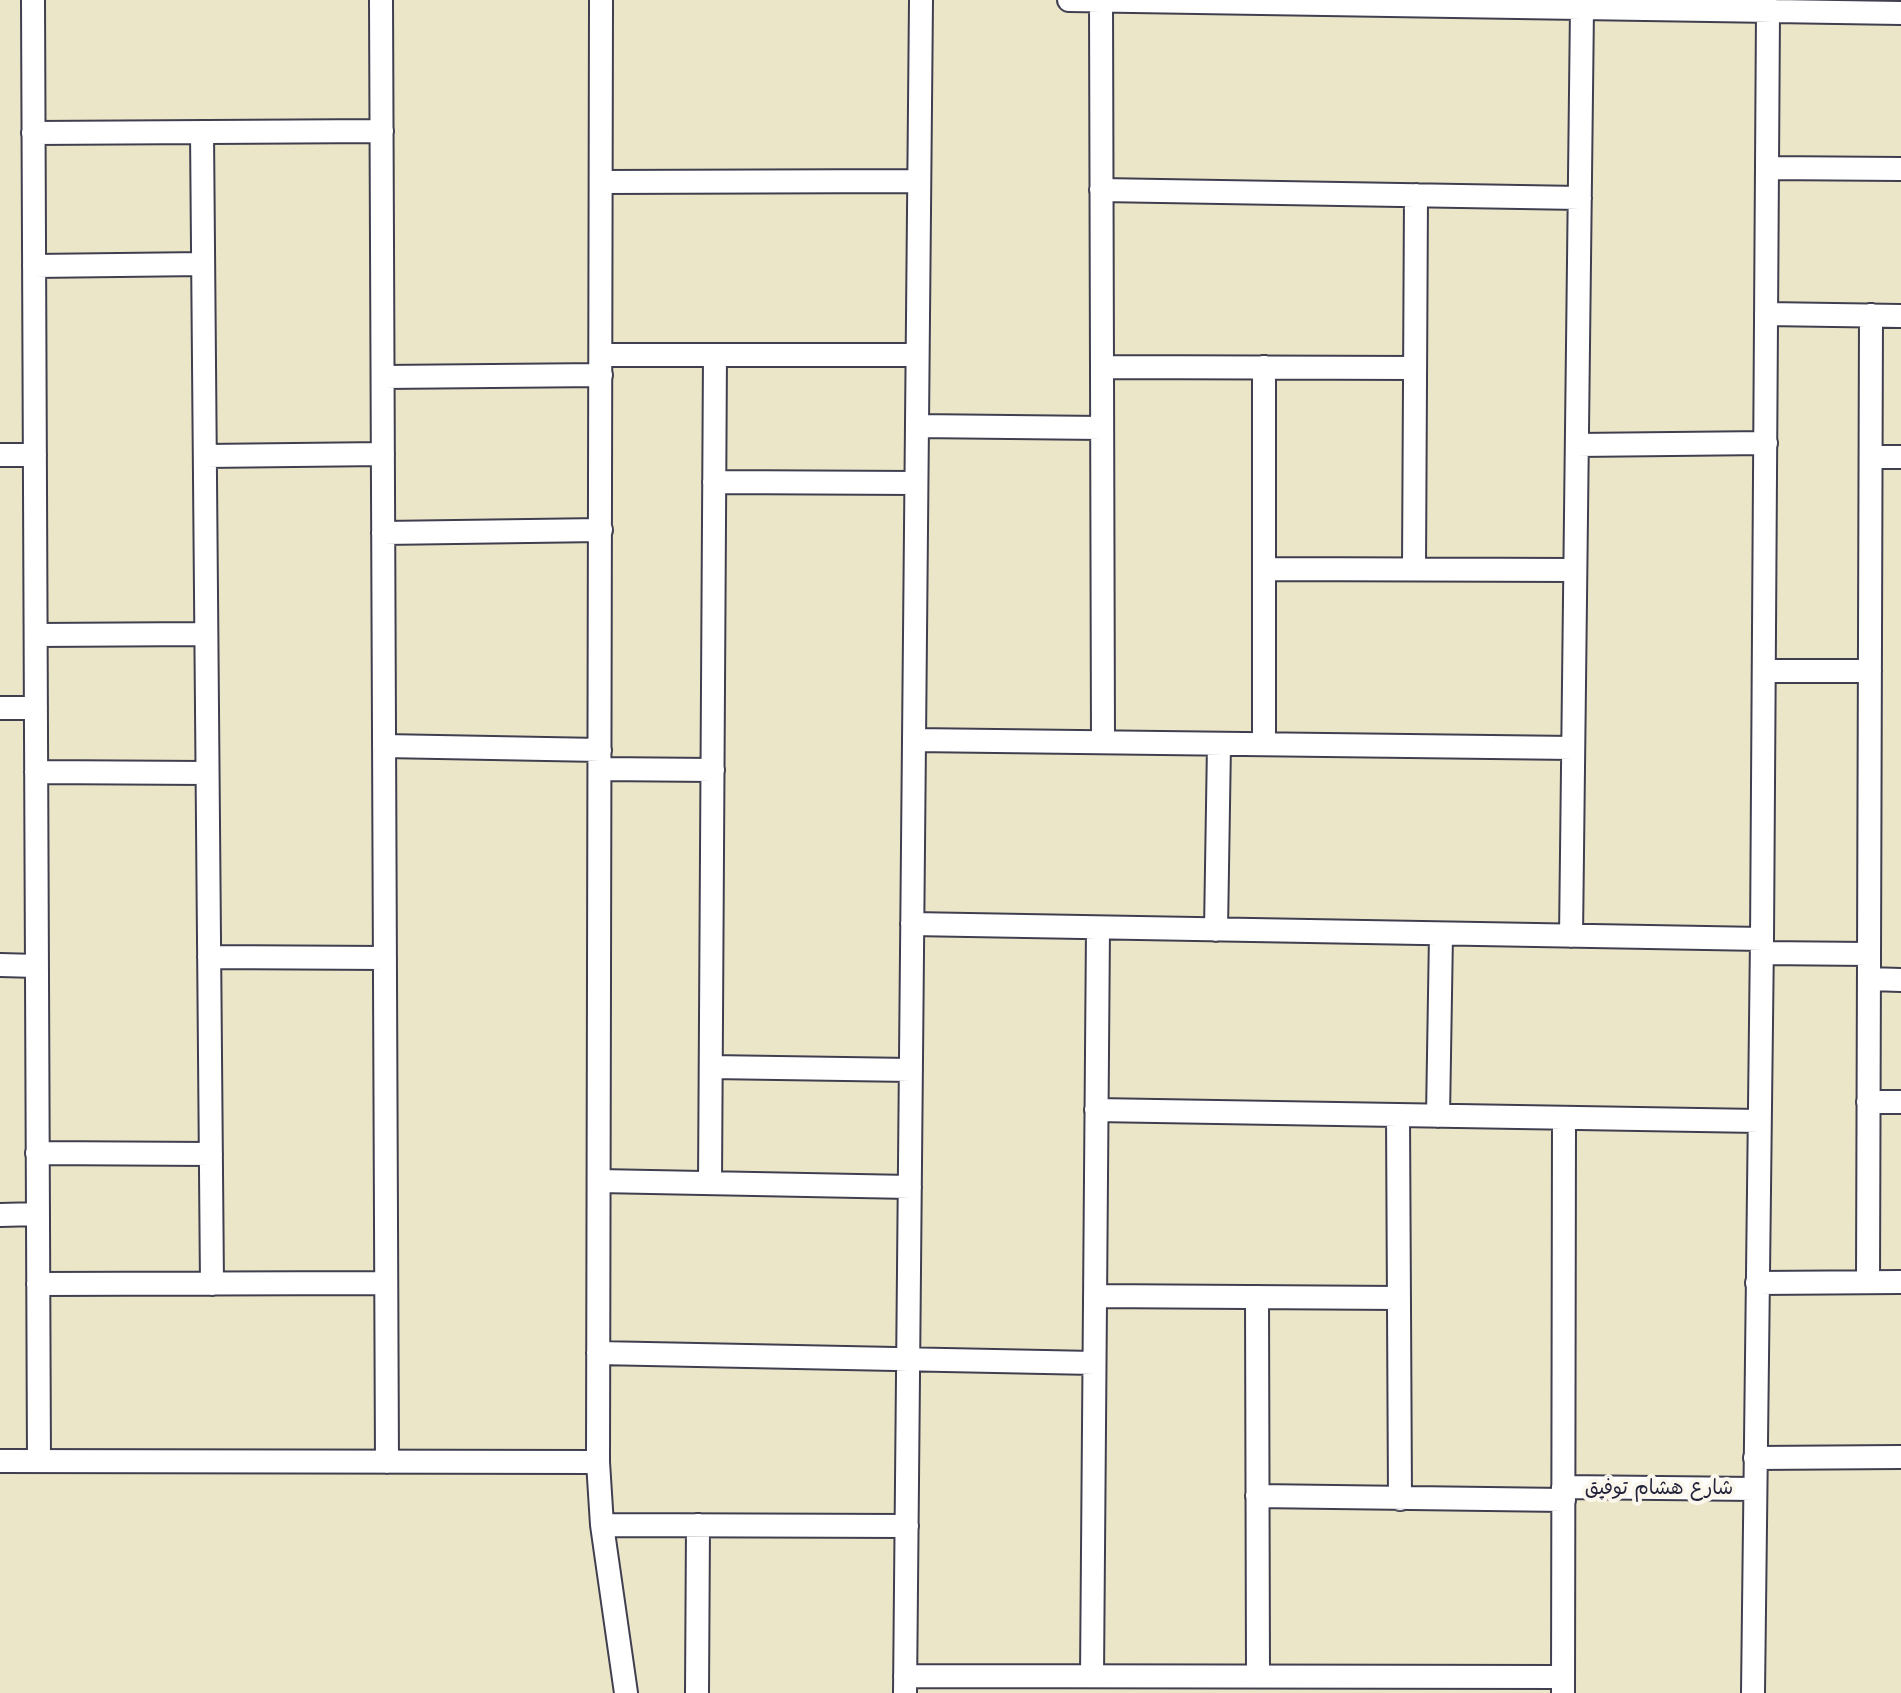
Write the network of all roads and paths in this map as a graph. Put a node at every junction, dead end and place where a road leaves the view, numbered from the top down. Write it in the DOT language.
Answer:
graph roads {
  1 [pos="33,0"];
  2 [pos="381,0"];
  3 [pos="601,0"];
  4 [pos="921,0"];
  5 [pos="1069,0"];
  6 [pos="1101,1"];
  7 [pos="1769,4"];
  8 [pos="1582,8"];
  9 [pos="1901,13"];
  10 [pos="382,131"];
  11 [pos="202,132"];
  12 [pos="33,133"];
  13 [pos="1767,168"];
  14 [pos="1901,169"];
  15 [pos="919,181"];
  16 [pos="601,182"];
  17 [pos="1101,190"];
  18 [pos="1416,195"];
  19 [pos="1580,198"];
  20 [pos="203,264"];
  21 [pos="34,266"];
  22 [pos="1766,314"];
  23 [pos="1871,315"];
  24 [pos="1901,316"];
  25 [pos="715,355"];
  26 [pos="917,355"];
  27 [pos="601,365"];
  28 [pos="1102,367"];
  29 [pos="1264,367"];
  30 [pos="1415,368"];
  31 [pos="383,377"];
  32 [pos="917,426"];
  33 [pos="1102,428"];
  34 [pos="1766,443"];
  35 [pos="1577,445"];
  36 [pos="383,454"];
  37 [pos="0,455"];
  38 [pos="35,455"];
  39 [pos="205,456"];
  40 [pos="1871,457"];
  41 [pos="1901,457"];
  42 [pos="714,482"];
  43 [pos="916,483"];
  44 [pos="601,530"];
  45 [pos="383,533"];
  46 [pos="1264,569"];
  47 [pos="1414,569"];
  48 [pos="1575,570"];
  49 [pos="206,634"];
  50 [pos="36,635"];
  51 [pos="1764,671"];
  52 [pos="1870,671"];
  53 [pos="0,708"];
  54 [pos="36,708"];
  55 [pos="914,740"];
  56 [pos="1103,742"];
  57 [pos="1219,744"];
  58 [pos="1264,744"];
  59 [pos="384,746"];
  60 [pos="1573,748"];
  61 [pos="600,759"];
  62 [pos="713,770"];
  63 [pos="36,772"];
  64 [pos="207,773"];
  65 [pos="912,924"];
  66 [pos="1098,928"];
  67 [pos="1216,930"];
  68 [pos="1441,934"];
  69 [pos="1571,936"];
  70 [pos="1762,946"];
  71 [pos="1869,954"];
  72 [pos="209,957"];
  73 [pos="385,958"];
  74 [pos="0,965"];
  75 [pos="37,966"];
  76 [pos="1869,979"];
  77 [pos="1901,980"];
  78 [pos="711,1067"];
  79 [pos="911,1070"];
  80 [pos="1868,1102"];
  81 [pos="1901,1102"];
  82 [pos="1096,1110"];
  83 [pos="1398,1115"];
  84 [pos="1438,1116"];
  85 [pos="1564,1118"];
  86 [pos="1759,1121"];
  87 [pos="37,1153"];
  88 [pos="211,1154"];
  89 [pos="599,1181"];
  90 [pos="710,1183"];
  91 [pos="910,1187"];
  92 [pos="38,1214"];
  93 [pos="0,1215"];
  94 [pos="1868,1282"];
  95 [pos="1901,1282"];
  96 [pos="386,1283"];
  97 [pos="1757,1283"];
  98 [pos="38,1284"];
  99 [pos="212,1284"];
  100 [pos="1095,1296"];
  101 [pos="1257,1297"];
  102 [pos="1399,1298"];
  103 [pos="598,1353"];
  104 [pos="908,1359"];
  105 [pos="1094,1363"];
  106 [pos="1901,1457"];
  107 [pos="1755,1458"];
  108 [pos="0,1461"];
  109 [pos="39,1461"];
  110 [pos="387,1462"];
  111 [pos="598,1462"];
  112 [pos="1755,1489"];
  113 [pos="1564,1494"];
  114 [pos="1257,1496"];
  115 [pos="1400,1499"];
  116 [pos="602,1525"];
  117 [pos="698,1525"];
  118 [pos="907,1526"];
  119 [pos="1092,1676"];
  120 [pos="1258,1676"];
  121 [pos="905,1684"];
  122 [pos="1211,1685"];
  123 [pos="1563,1685"];
  124 [pos="626,1693"];
  125 [pos="697,1693"];
  126 [pos="1753,1693"];
  1 -- 12 [label="street"];
  2 -- 10 [label="street"];
  3 -- 16 [label="street"];
  4 -- 15 [label="street"];
  5 -- 6 [label="street"];
  6 -- 8 [label="street"];
  6 -- 17 [label="street"];
  7 -- 8 [label="street"];
  7 -- 9 [label="street"];
  7 -- 13 [label="street"];
  8 -- 19 [label="street"];
  10 -- 11 [label="street"];
  10 -- 31 [label="street"];
  11 -- 12 [label="street"];
  11 -- 20 [label="street"];
  12 -- 21 [label="street"];
  13 -- 14 [label="street"];
  13 -- 22 [label="street"];
  15 -- 16 [label="street"];
  15 -- 26 [label="street"];
  16 -- 27 [label="street"];
  17 -- 18 [label="street"];
  17 -- 28 [label="street"];
  18 -- 19 [label="street"];
  18 -- 30 [label="street"];
  19 -- 35 [label="street"];
  20 -- 21 [label="street"];
  20 -- 39 [label="street"];
  21 -- 38 [label="street"];
  22 -- 23 [label="street"];
  22 -- 34 [label="street"];
  23 -- 24 [label="street"];
  23 -- 40 [label="street"];
  25 -- 26 [label="street"];
  25 -- 27 [label="street"];
  25 -- 42 [label="street"];
  26 -- 32 [label="street"];
  27 -- 31 [label="street"];
  27 -- 44 [label="street"];
  28 -- 29 [label="street"];
  28 -- 33 [label="street"];
  29 -- 30 [label="street"];
  29 -- 46 [label="street"];
  30 -- 47 [label="street"];
  31 -- 36 [label="street"];
  32 -- 33 [label="street"];
  32 -- 43 [label="street"];
  33 -- 56 [label="street"];
  34 -- 35 [label="street"];
  34 -- 51 [label="street"];
  35 -- 48 [label="street"];
  36 -- 39 [label="street"];
  36 -- 45 [label="street"];
  37 -- 38 [label="street"];
  38 -- 50 [label="street"];
  39 -- 49 [label="street"];
  40 -- 41 [label="street"];
  40 -- 52 [label="street"];
  42 -- 43 [label="street"];
  42 -- 62 [label="street"];
  43 -- 55 [label="street"];
  44 -- 45 [label="street"];
  44 -- 61 [label="street"];
  45 -- 59 [label="street"];
  46 -- 47 [label="street"];
  46 -- 58 [label="street"];
  47 -- 48 [label="street"];
  48 -- 60 [label="street"];
  49 -- 50 [label="street"];
  49 -- 64 [label="street"];
  50 -- 54 [label="street"];
  51 -- 52 [label="street"];
  51 -- 70 [label="street"];
  52 -- 71 [label="street"];
  53 -- 54 [label="street"];
  54 -- 63 [label="street"];
  55 -- 56 [label="street"];
  55 -- 65 [label="street"];
  56 -- 57 [label="street"];
  57 -- 58 [label="street"];
  57 -- 67 [label="street"];
  58 -- 60 [label="street"];
  59 -- 61 [label="street"];
  59 -- 73 [label="street"];
  60 -- 69 [label="street"];
  61 -- 62 [label="street"];
  61 -- 89 [label="street"];
  62 -- 78 [label="street"];
  63 -- 64 [label="street"];
  63 -- 75 [label="street"];
  64 -- 72 [label="street"];
  65 -- 66 [label="street"];
  65 -- 79 [label="street"];
  66 -- 67 [label="street"];
  66 -- 82 [label="street"];
  67 -- 68 [label="street"];
  68 -- 69 [label="street"];
  68 -- 84 [label="street"];
  69 -- 70 [label="street"];
  70 -- 71 [label="street"];
  70 -- 86 [label="street"];
  71 -- 76 [label="street"];
  72 -- 73 [label="street"];
  72 -- 88 [label="street"];
  73 -- 96 [label="street"];
  74 -- 75 [label="street"];
  75 -- 87 [label="street"];
  76 -- 77 [label="street"];
  76 -- 80 [label="street"];
  78 -- 79 [label="street"];
  78 -- 90 [label="street"];
  79 -- 91 [label="street"];
  80 -- 81 [label="street"];
  80 -- 94 [label="street"];
  82 -- 83 [label="street"];
  82 -- 100 [label="street"];
  83 -- 84 [label="street"];
  83 -- 102 [label="street"];
  84 -- 85 [label="street"];
  85 -- 86 [label="street"];
  85 -- 113 [label="street"];
  86 -- 97 [label="street"];
  87 -- 88 [label="street"];
  87 -- 92 [label="street"];
  88 -- 99 [label="street"];
  89 -- 90 [label="street"];
  89 -- 103 [label="street"];
  90 -- 91 [label="street"];
  91 -- 104 [label="street"];
  92 -- 93 [label="street"];
  92 -- 98 [label="street"];
  94 -- 95 [label="street"];
  94 -- 97 [label="street"];
  96 -- 99 [label="street"];
  96 -- 110 [label="street"];
  97 -- 107 [label="street"];
  98 -- 99 [label="street"];
  98 -- 109 [label="street"];
  100 -- 101 [label="street"];
  100 -- 105 [label="street"];
  101 -- 102 [label="street"];
  101 -- 114 [label="street"];
  102 -- 115 [label="street"];
  103 -- 104 [label="street"];
  103 -- 111 [label="street"];
  104 -- 105 [label="street"];
  104 -- 118 [label="street"];
  105 -- 119 [label="street"];
  106 -- 107 [label="street"];
  107 -- 112 [label="street"];
  108 -- 109 [label="street"];
  109 -- 110 [label="street"];
  110 -- 111 [label="street"];
  111 -- 116 [label="street"];
  112 -- 113 [label="street, شارع هشام توفيق"];
  112 -- 126 [label="street"];
  113 -- 115 [label="street, شارع هشام توفيق"];
  113 -- 123 [label="street"];
  114 -- 115 [label="street, شارع هشام توفيق"];
  114 -- 120 [label="street"];
  116 -- 117 [label="street"];
  116 -- 124 [label="street"];
  117 -- 118 [label="street"];
  117 -- 125 [label="street"];
  118 -- 121 [label="street"];
  119 -- 121 [label="street"];
  119 -- 122 [label="street"];
  120 -- 122 [label="street"];
  120 -- 123 [label="street"];
}
